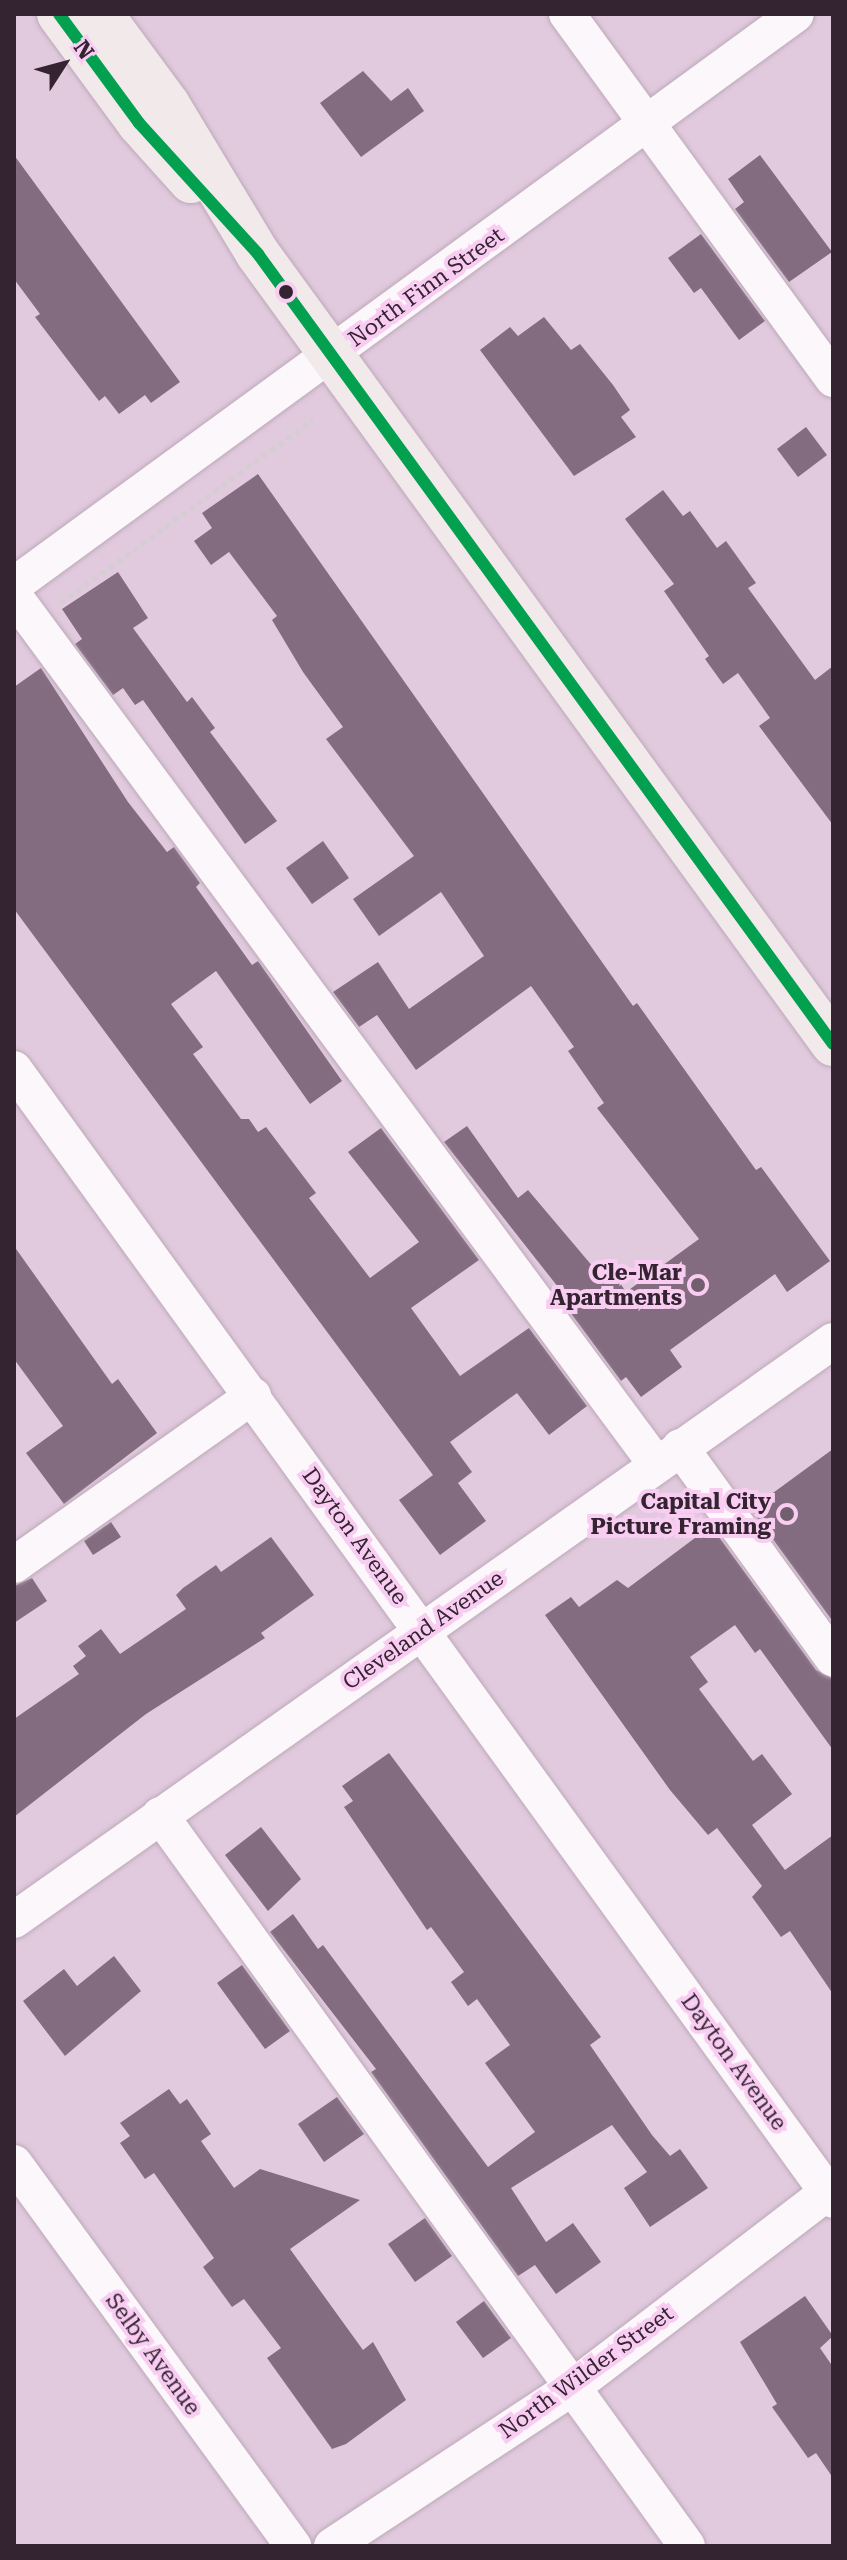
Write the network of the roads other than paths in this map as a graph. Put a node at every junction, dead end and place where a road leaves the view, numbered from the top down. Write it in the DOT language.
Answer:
graph roads {
  1 [pos="59,14"];
  2 [pos="101,14"];
  3 [pos="567,14"];
  4 [pos="796,14"];
  5 [pos="647,124"];
  6 [pos="258,254"];
  7 [pos="332,356"];
  8 [pos="833,379"];
  9 [pos="14,585"];
  10 [pos="24,609"];
  11 [pos="833,1044"];
  12 [pos="14,1069"];
  13 [pos="833,1341"];
  14 [pos="253,1396"];
  15 [pos="668,1456"];
  16 [pos="14,1565"];
  17 [pos="423,1631"];
  18 [pos="833,1658"];
  19 [pos="160,1815"];
  20 [pos="14,1920"];
  21 [pos="14,2163"];
  22 [pos="831,2194"];
  23 [pos="573,2387"];
  24 [pos="293,2546"];
  25 [pos="332,2546"];
  26 [pos="687,2546"];
  1 -- 6 [label="main road"];
  2 -- 6 [label="main road"];
  3 -- 5 [label="street"];
  4 -- 5 [label="street, North Finn Street"];
  5 -- 7 [label="street, North Finn Street"];
  5 -- 8 [label="street"];
  6 -- 7 [label="main road"];
  7 -- 9 [label="street, North Finn Street"];
  7 -- 11 [label="main road"];
  10 -- 15 [label="street"];
  12 -- 14 [label="street, Dayton Avenue"];
  13 -- 15 [label="street, Cleveland Avenue"];
  14 -- 16 [label="street"];
  14 -- 17 [label="street, Dayton Avenue"];
  15 -- 17 [label="street, Cleveland Avenue"];
  15 -- 18 [label="street"];
  17 -- 19 [label="street, Cleveland Avenue"];
  17 -- 22 [label="street, Dayton Avenue"];
  19 -- 20 [label="street, Cleveland Avenue"];
  19 -- 23 [label="street"];
  21 -- 24 [label="street, Selby Avenue"];
  22 -- 23 [label="street, North Wilder Street"];
  23 -- 25 [label="street, North Wilder Street"];
  23 -- 26 [label="street"];
}
